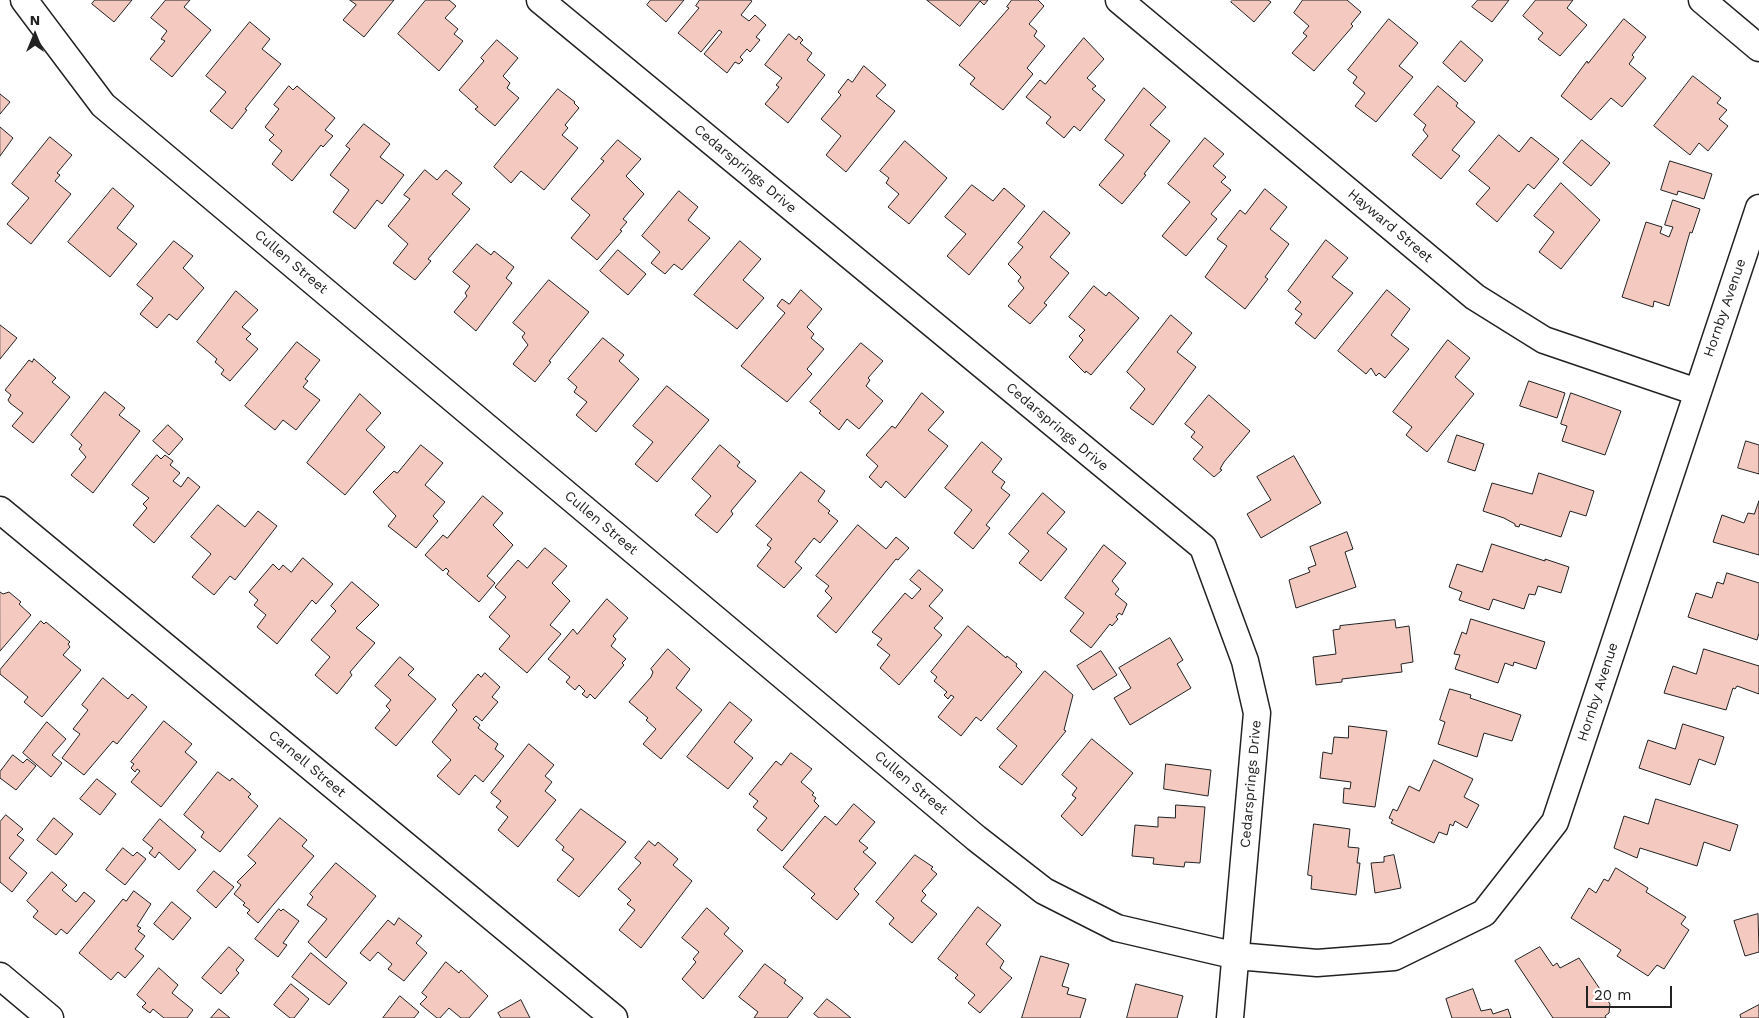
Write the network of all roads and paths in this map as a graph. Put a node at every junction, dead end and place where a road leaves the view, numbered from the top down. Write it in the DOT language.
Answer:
graph roads {
  1 [pos="24,0"];
  2 [pos="540,0"];
  3 [pos="1120,0"];
  4 [pos="1702,0"];
  5 [pos="1759,48"];
  6 [pos="1759,208"];
  7 [pos="1697,392"];
  8 [pos="0,510"];
  9 [pos="1237,956"];
  10 [pos="0,976"];
  11 [pos="50,1018"];
  12 [pos="614,1018"];
  13 [pos="1230,1018"];
  1 -- 9 [label="street, Cullen Street"];
  2 -- 9 [label="street, Cedarsprings Drive"];
  3 -- 7 [label="street, Hayward Street"];
  4 -- 5 [label="street"];
  6 -- 7 [label="street, Hornby Avenue"];
  7 -- 9 [label="street, Hornby Avenue"];
  8 -- 12 [label="street, Carnell Street"];
  9 -- 13 [label="street, Cedarsprings Drive"];
  10 -- 11 [label="street"];
}
